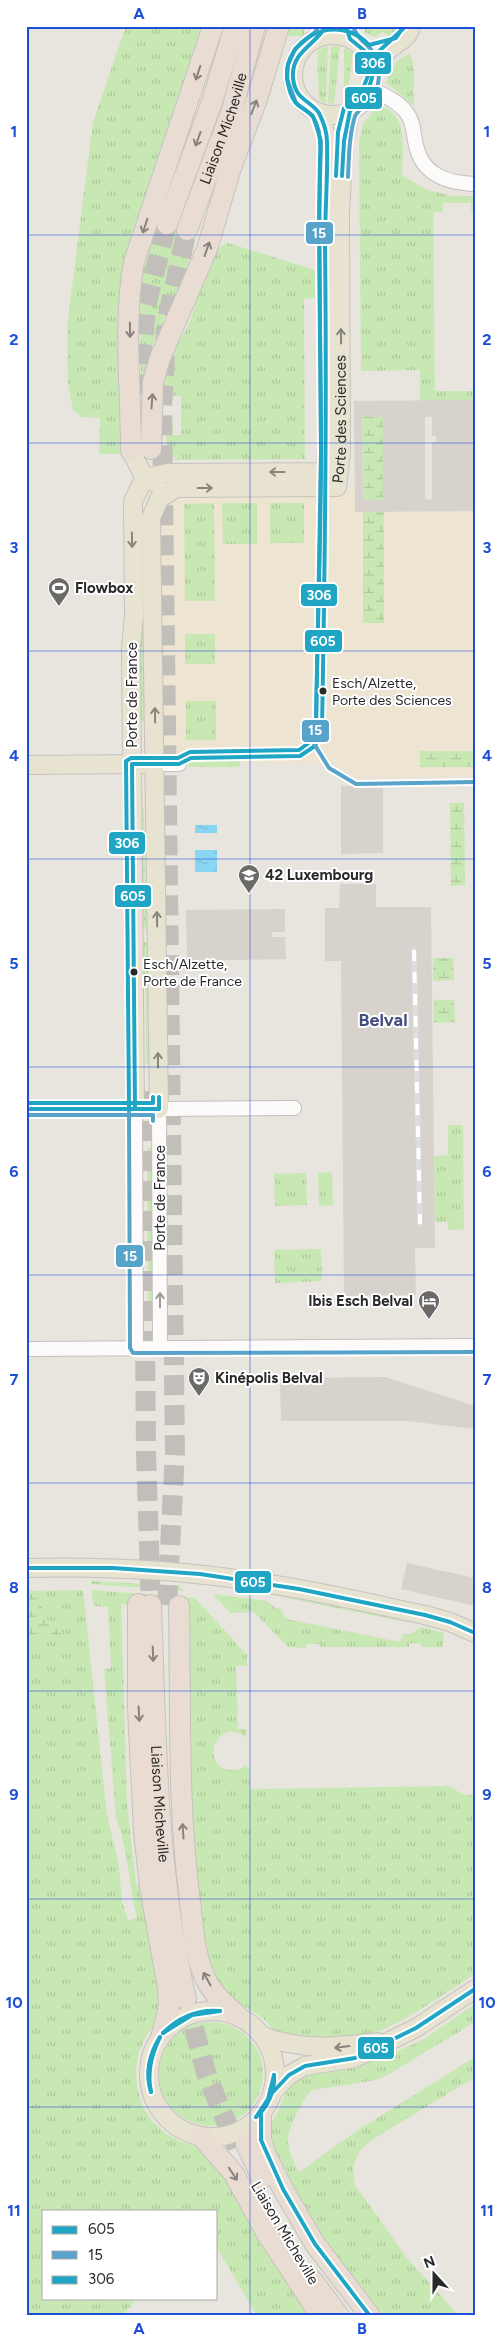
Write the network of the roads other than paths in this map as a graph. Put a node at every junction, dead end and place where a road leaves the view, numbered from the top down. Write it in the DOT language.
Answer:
graph roads {
  1 [pos="213,26"];
  2 [pos="235,26"];
  3 [pos="255,26"];
  4 [pos="279,26"];
  5 [pos="411,26"];
  6 [pos="323,32"];
  7 [pos="348,33"];
  8 [pos="390,49"];
  9 [pos="366,52"];
  10 [pos="372,81"];
  11 [pos="350,111"];
  12 [pos="318,112"];
  13 [pos="475,184"];
  14 [pos="167,224"];
  15 [pos="187,230"];
  16 [pos="141,450"];
  17 [pos="330,477"];
  18 [pos="150,479"];
  19 [pos="177,480"];
  20 [pos="132,511"];
  21 [pos="151,518"];
  22 [pos="132,764"];
  23 [pos="156,764"];
  24 [pos="179,764"];
  25 [pos="26,765"];
  26 [pos="294,1108"];
  27 [pos="26,1109"];
  28 [pos="135,1109"];
  29 [pos="159,1109"];
  30 [pos="475,1346"];
  31 [pos="136,1348"];
  32 [pos="160,1348"];
  33 [pos="26,1349"];
  34 [pos="26,1568"];
  35 [pos="158,1605"];
  36 [pos="475,1633"];
  37 [pos="475,1989"];
  38 [pos="190,1998"];
  39 [pos="238,2016"];
  40 [pos="162,2034"];
  41 [pos="264,2036"];
  42 [pos="391,2041"];
  43 [pos="273,2092"];
  44 [pos="261,2114"];
  45 [pos="202,2137"];
  46 [pos="321,2316"];
  47 [pos="339,2316"];
  48 [pos="351,2316"];
  49 [pos="370,2316"];
  1 -- 16 [label="highway, one-way"];
  2 -- 14 [label="highway, Liaison Micheville, one-way"];
  3 -- 15 [label="highway, Liaison Micheville"];
  16 -- 4 [label="highway, one-way"];
  5 -- 8 [label="main road"];
  6 -- 7 [label="main road"];
  6 -- 12 [label="main road"];
  7 -- 9 [label="main road"];
  8 -- 9 [label="main road"];
  8 -- 10 [label="main road"];
  9 -- 10 [label="main road"];
  10 -- 11 [label="main road"];
  10 -- 13 [label="street"];
  11 -- 12 [label="main road"];
  17 -- 11 [label="main road, Porte des Sciences, one-way"];
  12 -- 17 [label="main road, Porte des Sciences"];
  16 -- 18 [label="main road"];
  16 -- 19 [label="main road"];
  16 -- 20 [label="main road"];
  17 -- 19 [label="main road"];
  18 -- 19 [label="main road"];
  18 -- 20 [label="main road, Porte de France"];
  18 -- 21 [label="main road"];
  19 -- 21 [label="main road, Porte de France"];
  20 -- 22 [label="main road, Porte de France, one-way"];
  23 -- 21 [label="main road, Porte de France, one-way"];
  22 -- 23 [label="main road"];
  22 -- 25 [label="main road"];
  22 -- 28 [label="main road, Porte de France"];
  23 -- 24 [label="street"];
  29 -- 23 [label="main road, Porte de France, one-way"];
  26 -- 29 [label="street"];
  27 -- 28 [label="main road"];
  28 -- 29 [label="main road"];
  28 -- 31 [label="street, Porte de France"];
  32 -- 29 [label="street, Porte de France, one-way"];
  30 -- 32 [label="street"];
  31 -- 32 [label="street"];
  31 -- 33 [label="street"];
  34 -- 36 [label="main road"];
  35 -- 38 [label="highway, Liaison Micheville"];
  39 -- 35 [label="highway, one-way"];
  35 -- 40 [label="highway, one-way"];
  37 -- 42 [label="main road"];
  39 -- 40 [label="main road"];
  39 -- 41 [label="main road"];
  40 -- 45 [label="main road"];
  42 -- 41 [label="main road, one-way"];
  41 -- 43 [label="main road"];
  42 -- 43 [label="main road"];
  43 -- 44 [label="main road"];
  44 -- 45 [label="main road"];
  44 -- 49 [label="highway"];
  45 -- 46 [label="highway, one-way"];
  47 -- 48 [label="highway, Liaison Micheville"];
}
